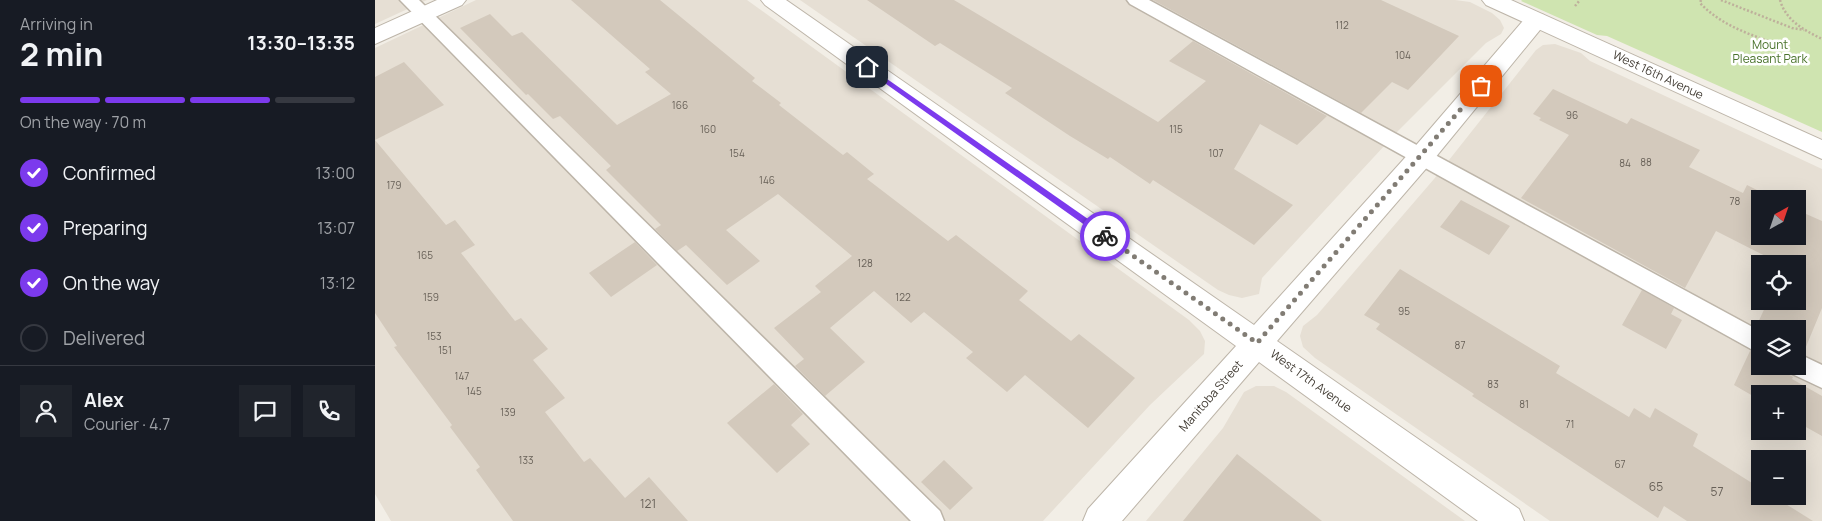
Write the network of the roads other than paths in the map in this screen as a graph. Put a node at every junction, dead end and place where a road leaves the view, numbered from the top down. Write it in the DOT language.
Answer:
graph roads {
  1 [pos="455,0"];
  2 [pos="772,0"];
  3 [pos="1136,0"];
  4 [pos="1493,0"];
  5 [pos="416,7"];
  6 [pos="1536,20"];
  7 [pos="375,37"];
  8 [pos="1822,150"];
  9 [pos="1421,157"];
  10 [pos="1751,338"];
  11 [pos="1257,343"];
  12 [pos="1806,369"];
  13 [pos="1822,377"];
  14 [pos="930,521"];
  15 [pos="1100,521"];
  16 [pos="1507,521"];
  1 -- 5 [label="street"];
  2 -- 11 [label="street, West 17th Avenue"];
  3 -- 9 [label="lane"];
  4 -- 6 [label="street, West 16th Avenue"];
  5 -- 7 [label="street"];
  5 -- 14 [label="lane"];
  6 -- 8 [label="street, West 16th Avenue"];
  6 -- 9 [label="street, Manitoba Street"];
  9 -- 10 [label="lane"];
  9 -- 11 [label="street, Manitoba Street"];
  11 -- 15 [label="street, Manitoba Street"];
  11 -- 16 [label="street, West 17th Avenue"];
  12 -- 13 [label="lane"];
}
